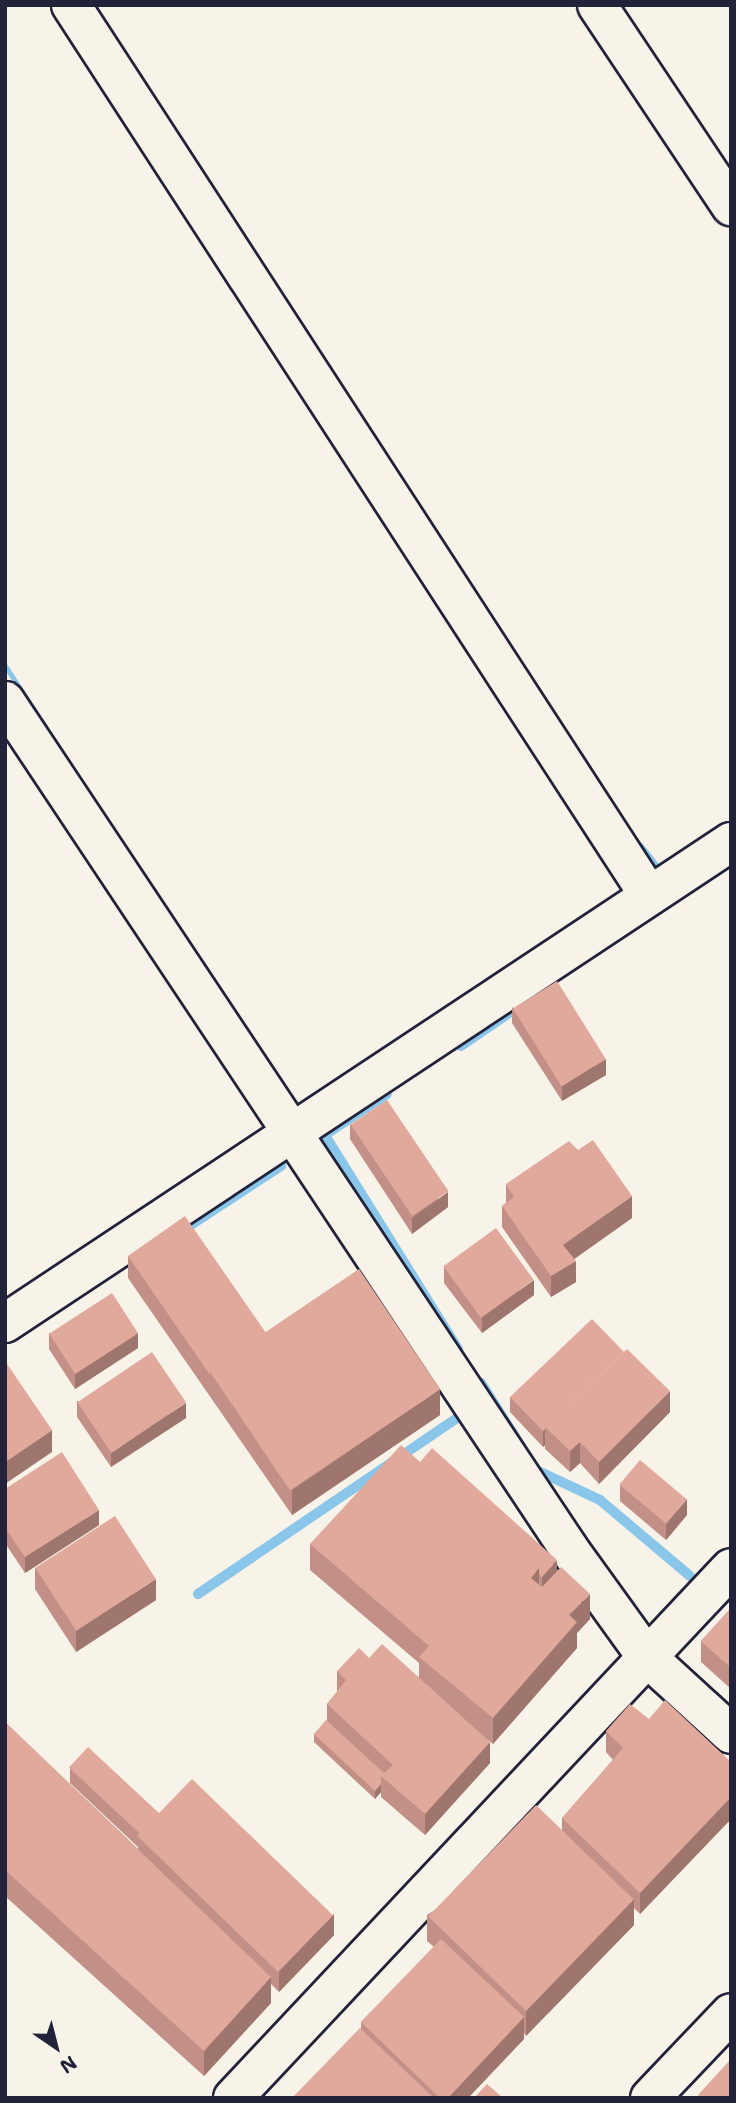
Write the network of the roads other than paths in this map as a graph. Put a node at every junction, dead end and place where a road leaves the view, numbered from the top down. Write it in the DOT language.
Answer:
graph roads {
  1 [pos="71,5"];
  2 [pos="597,5"];
  3 [pos="731,206"];
  4 [pos="5,701"];
  5 [pos="731,842"];
  6 [pos="649,895"];
  7 [pos="288,1134"];
  8 [pos="5,1323"];
  9 [pos="731,1568"];
  10 [pos="647,1657"];
  11 [pos="731,1734"];
  12 [pos="731,2013"];
  13 [pos="233,2098"];
  14 [pos="650,2098"];
  1 -- 6 [label="street"];
  2 -- 3 [label="street"];
  4 -- 7 [label="street"];
  5 -- 6 [label="street"];
  6 -- 7 [label="street"];
  7 -- 8 [label="street"];
  7 -- 10 [label="street"];
  9 -- 10 [label="street"];
  10 -- 11 [label="street"];
  10 -- 13 [label="street"];
  12 -- 14 [label="street"];
}
